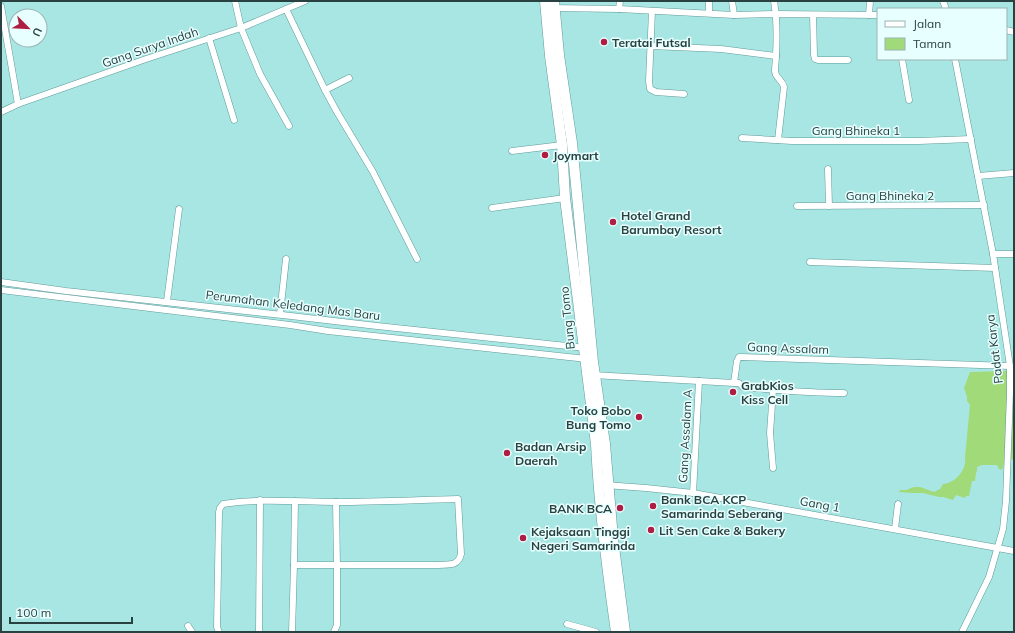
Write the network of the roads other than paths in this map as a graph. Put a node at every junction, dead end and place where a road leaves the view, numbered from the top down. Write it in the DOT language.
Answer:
graph roads {
  1 [pos="235,1"];
  2 [pos="305,1"];
  3 [pos="620,1"];
  4 [pos="708,1"];
  5 [pos="732,1"];
  6 [pos="774,1"];
  7 [pos="870,1"];
  8 [pos="550,5"];
  9 [pos="1,6"];
  10 [pos="286,9"];
  11 [pos="619,9"];
  12 [pos="652,11"];
  13 [pos="709,14"];
  14 [pos="776,14"];
  15 [pos="734,15"];
  16 [pos="813,15"];
  17 [pos="869,15"];
  18 [pos="877,15"];
  19 [pos="241,28"];
  20 [pos="209,38"];
  21 [pos="651,46"];
  22 [pos="555,56"];
  23 [pos="776,56"];
  24 [pos="848,60"];
  25 [pos="902,60"];
  26 [pos="955,60"];
  27 [pos="349,78"];
  28 [pos="325,90"];
  29 [pos="684,94"];
  30 [pos="909,100"];
  31 [pos="18,104"];
  32 [pos="1,112"];
  33 [pos="234,120"];
  34 [pos="289,126"];
  35 [pos="742,138"];
  36 [pos="971,139"];
  37 [pos="778,140"];
  38 [pos="562,145"];
  39 [pos="512,151"];
  40 [pos="828,169"];
  41 [pos="1014,173"];
  42 [pos="978,176"];
  43 [pos="576,184"];
  44 [pos="564,186"];
  45 [pos="565,198"];
  46 [pos="984,205"];
  47 [pos="797,206"];
  48 [pos="829,206"];
  49 [pos="492,208"];
  50 [pos="179,209"];
  51 [pos="580,230"];
  52 [pos="569,232"];
  53 [pos="993,254"];
  54 [pos="1014,254"];
  55 [pos="286,259"];
  56 [pos="417,259"];
  57 [pos="810,262"];
  58 [pos="995,268"];
  59 [pos="1,282"];
  60 [pos="1,290"];
  61 [pos="166,301"];
  62 [pos="280,314"];
  63 [pos="291,316"];
  64 [pos="290,325"];
  65 [pos="588,348"];
  66 [pos="589,359"];
  67 [pos="1011,363"];
  68 [pos="591,375"];
  69 [pos="699,381"];
  70 [pos="734,383"];
  71 [pos="773,390"];
  72 [pos="844,393"];
  73 [pos="1011,452"];
  74 [pos="773,468"];
  75 [pos="603,485"];
  76 [pos="693,493"];
  77 [pos="260,500"];
  78 [pos="295,501"];
  79 [pos="336,502"];
  80 [pos="898,504"];
  81 [pos="895,529"];
  82 [pos="997,548"];
  83 [pos="1014,551"];
  84 [pos="294,565"];
  85 [pos="337,565"];
  86 [pos="567,624"];
  87 [pos="188,626"];
  88 [pos="192,632"];
  89 [pos="220,632"];
  90 [pos="259,632"];
  91 [pos="292,632"];
  92 [pos="334,632"];
  93 [pos="596,632"];
  94 [pos="616,632"];
  95 [pos="625,632"];
  96 [pos="962,632"];
  1 -- 19 [label="street"];
  2 -- 10 [label="street, Gang Surya Indah"];
  3 -- 11 [label="street"];
  4 -- 13 [label="street"];
  5 -- 15 [label="street"];
  6 -- 14 [label="street"];
  7 -- 17 [label="street"];
  8 -- 11 [label="street"];
  8 -- 22 [label="main road, Bung Tomo"];
  9 -- 31 [label="street"];
  10 -- 19 [label="street, Gang Surya Indah"];
  10 -- 28 [label="street"];
  11 -- 12 [label="street"];
  12 -- 13 [label="street"];
  12 -- 21 [label="street"];
  13 -- 15 [label="street"];
  14 -- 15 [label="street"];
  14 -- 16 [label="street"];
  14 -- 23 [label="street"];
  16 -- 17 [label="street"];
  16 -- 24 [label="street"];
  17 -- 18 [label="street"];
  19 -- 20 [label="street, Gang Surya Indah"];
  19 -- 34 [label="street"];
  20 -- 31 [label="street, Gang Surya Indah"];
  20 -- 33 [label="street"];
  21 -- 23 [label="street"];
  21 -- 29 [label="street"];
  22 -- 38 [label="main road, Bung Tomo"];
  22 -- 43 [label="main road, Bung Tomo"];
  23 -- 37 [label="street"];
  25 -- 30 [label="street"];
  26 -- 36 [label="street, Padat Karya"];
  27 -- 28 [label="street"];
  28 -- 56 [label="street"];
  31 -- 32 [label="street, Gang Surya Indah"];
  35 -- 37 [label="street, Gang Bhineka 1"];
  36 -- 37 [label="street, Gang Bhineka 1"];
  36 -- 42 [label="street, Padat Karya"];
  38 -- 39 [label="street"];
  38 -- 44 [label="main road, Bung Tomo"];
  40 -- 48 [label="street"];
  41 -- 42 [label="street"];
  42 -- 46 [label="street, Padat Karya"];
  43 -- 44 [label="main road"];
  43 -- 51 [label="main road, Bung Tomo"];
  44 -- 45 [label="main road, Bung Tomo"];
  45 -- 49 [label="street"];
  45 -- 52 [label="main road, Bung Tomo"];
  46 -- 48 [label="street, Gang Bhineka 2"];
  46 -- 53 [label="street, Padat Karya"];
  47 -- 48 [label="street, Gang Bhineka 2"];
  50 -- 61 [label="street"];
  51 -- 52 [label="main road"];
  51 -- 65 [label="main road, Bung Tomo"];
  52 -- 65 [label="main road, Bung Tomo"];
  53 -- 54 [label="street"];
  53 -- 58 [label="street, Padat Karya"];
  55 -- 62 [label="street"];
  57 -- 58 [label="street"];
  58 -- 67 [label="street, Padat Karya"];
  59 -- 61 [label="street, Perumahan Keledang Mas Baru"];
  60 -- 64 [label="street"];
  61 -- 62 [label="street, Perumahan Keledang Mas Baru"];
  62 -- 63 [label="street, Perumahan Keledang Mas Baru"];
  63 -- 64 [label="street"];
  63 -- 65 [label="street, Perumahan Keledang Mas Baru"];
  64 -- 66 [label="street"];
  65 -- 66 [label="main road, Bung Tomo"];
  66 -- 68 [label="main road, Bung Tomo"];
  67 -- 70 [label="street, Gang Assalam"];
  67 -- 73 [label="street, Padat Karya"];
  68 -- 69 [label="street"];
  68 -- 75 [label="main road, Bung Tomo"];
  69 -- 70 [label="street"];
  69 -- 76 [label="street, Gang Assalam A"];
  70 -- 71 [label="street"];
  71 -- 72 [label="street"];
  71 -- 74 [label="street"];
  73 -- 82 [label="street, Padat Karya"];
  75 -- 76 [label="street, Gang 1"];
  75 -- 94 [label="main road, Bung Tomo"];
  75 -- 95 [label="main road, Bung Tomo"];
  76 -- 81 [label="street, Gang 1"];
  77 -- 78 [label="street"];
  77 -- 89 [label="street"];
  77 -- 90 [label="street"];
  78 -- 79 [label="street"];
  78 -- 84 [label="street"];
  79 -- 85 [label="street"];
  79 -- 85 [label="street"];
  80 -- 81 [label="street"];
  81 -- 82 [label="street, Gang 1"];
  82 -- 83 [label="street, Gang 1"];
  82 -- 96 [label="street, Padat Karya"];
  84 -- 85 [label="street"];
  84 -- 91 [label="street"];
  85 -- 92 [label="street"];
  86 -- 93 [label="street"];
  87 -- 88 [label="street"];
}
